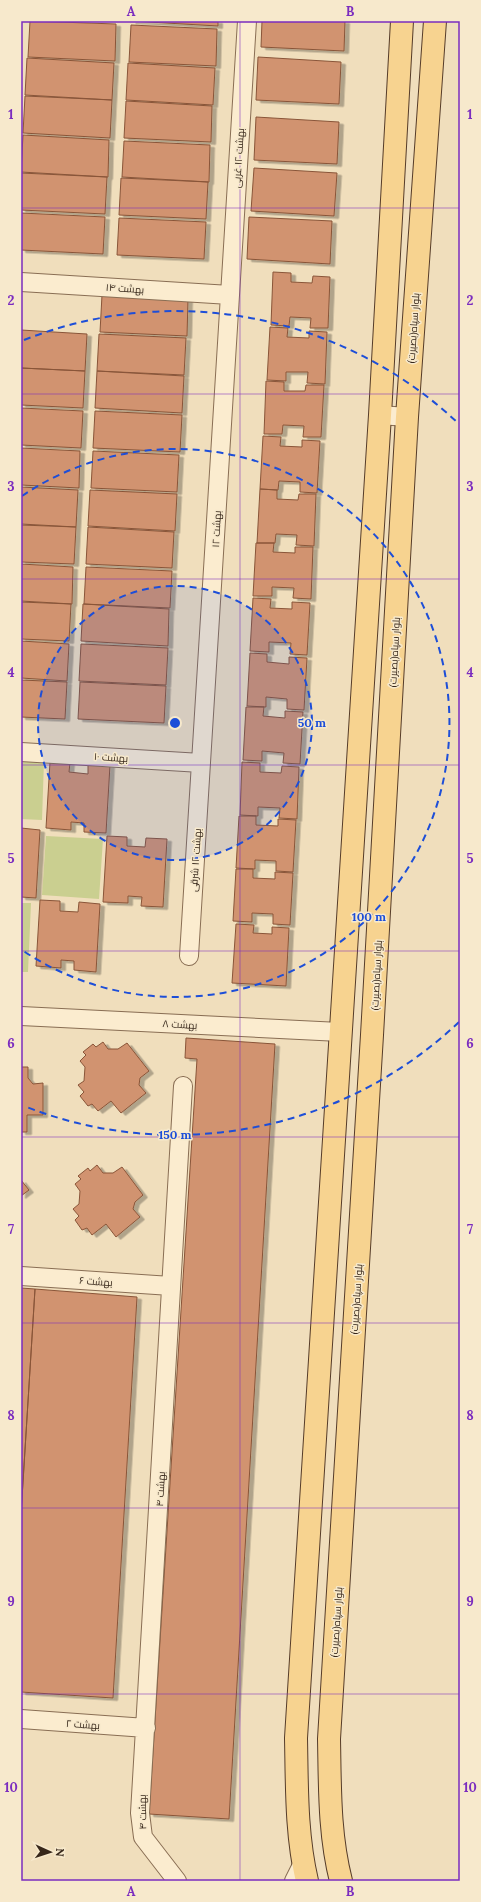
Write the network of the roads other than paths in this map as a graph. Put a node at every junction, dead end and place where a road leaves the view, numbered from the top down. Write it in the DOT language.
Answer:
graph roads {
  1 [pos="247,21"];
  2 [pos="402,21"];
  3 [pos="435,21"];
  4 [pos="21,282"];
  5 [pos="230,294"];
  6 [pos="380,415"];
  7 [pos="407,417"];
  8 [pos="21,752"];
  9 [pos="201,763"];
  10 [pos="189,956"];
  11 [pos="21,1016"];
  12 [pos="340,1032"];
  13 [pos="372,1035"];
  14 [pos="183,1086"];
  15 [pos="21,1276"];
  16 [pos="172,1286"];
  17 [pos="311,1500"];
  18 [pos="344,1502"];
  19 [pos="21,1719"];
  20 [pos="146,1728"];
  21 [pos="301,1875"];
  22 [pos="342,1877"];
  23 [pos="177,1881"];
  1 -- 5 [label="street, بهشت ۱۲ غربی"];
  2 -- 6 [label="main road"];
  3 -- 7 [label="main road, بلوار سپاه(بصیرت)"];
  4 -- 5 [label="street, بهشت ۱۴"];
  5 -- 9 [label="street, بهشت ۱۲"];
  6 -- 7 [label="street"];
  6 -- 12 [label="main road"];
  7 -- 13 [label="main road, بلوار سپاه(بصیرت)"];
  8 -- 9 [label="street, بهشت ۱۰"];
  9 -- 10 [label="street, بهشت ۱۲ شرقی"];
  11 -- 12 [label="street, بهشت ۸"];
  12 -- 13 [label="main road"];
  12 -- 17 [label="main road"];
  13 -- 18 [label="main road, بلوار سپاه(بصیرت)"];
  14 -- 16 [label="street, بهشت ۴"];
  15 -- 16 [label="street, بهشت ۶"];
  16 -- 20 [label="street, بهشت ۴"];
  17 -- 18 [label="main road"];
  17 -- 21 [label="main road"];
  18 -- 22 [label="main road, بلوار سپاه(بصیرت)"];
  19 -- 20 [label="street, بهشت ۲"];
  20 -- 23 [label="street, بهشت ۴"];
}
